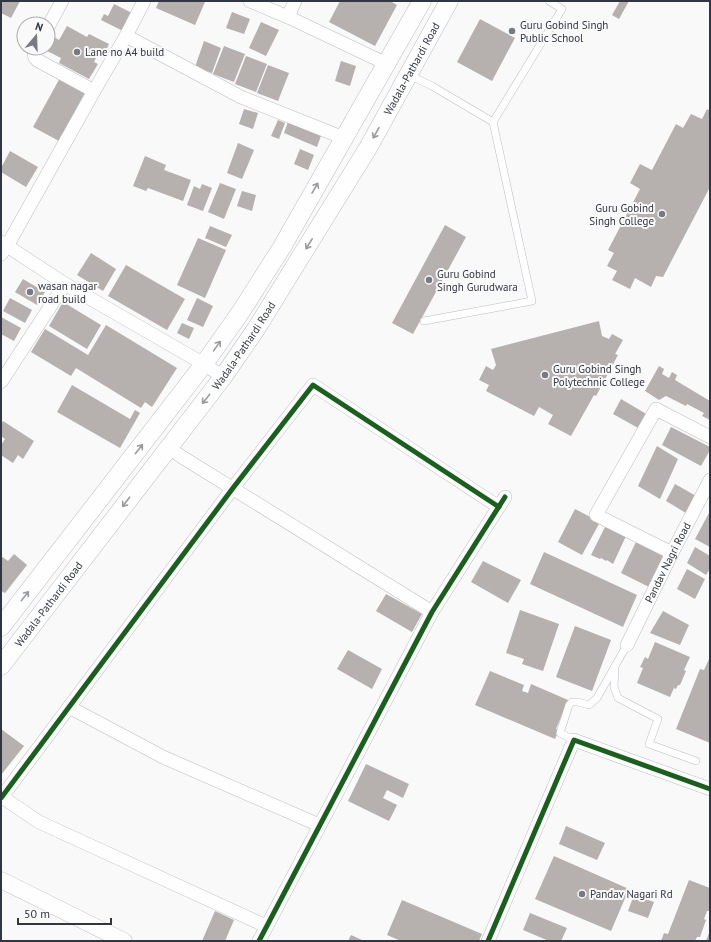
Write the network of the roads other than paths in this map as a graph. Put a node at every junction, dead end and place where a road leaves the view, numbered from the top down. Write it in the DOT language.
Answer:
graph roads {
  1 [pos="62,1"];
  2 [pos="144,1"];
  3 [pos="250,1"];
  4 [pos="295,1"];
  5 [pos="422,1"];
  6 [pos="450,1"];
  7 [pos="549,1"];
  8 [pos="54,16"];
  9 [pos="288,17"];
  10 [pos="126,36"];
  11 [pos="34,56"];
  12 [pos="387,64"];
  13 [pos="409,76"];
  14 [pos="94,91"];
  15 [pos="493,122"];
  16 [pos="344,138"];
  17 [pos="3,247"];
  18 [pos="65,284"];
  19 [pos="424,321"];
  20 [pos="204,364"];
  21 [pos="223,377"];
  22 [pos="1,382"];
  23 [pos="710,437"];
  24 [pos="168,447"];
  25 [pos="710,480"];
  26 [pos="233,488"];
  27 [pos="672,553"];
  28 [pos="432,612"];
  29 [pos="1,627"];
  30 [pos="627,645"];
  31 [pos="1,666"];
  32 [pos="615,666"];
  33 [pos="69,707"];
  34 [pos="574,740"];
  35 [pos="696,761"];
  36 [pos="710,789"];
  37 [pos="1,798"];
  38 [pos="319,825"];
  39 [pos="1,880"];
  40 [pos="266,926"];
  41 [pos="124,941"];
  42 [pos="259,941"];
  43 [pos="488,941"];
  1 -- 8 [label="street"];
  2 -- 10 [label="street"];
  3 -- 9 [label="street"];
  4 -- 9 [label="street"];
  5 -- 12 [label="main road, Wadala-Pathardi Road"];
  6 -- 13 [label="main road, Wadala-Pathardi Road"];
  7 -- 15 [label="lane"];
  9 -- 12 [label="street"];
  10 -- 14 [label="street"];
  10 -- 16 [label="street"];
  11 -- 14 [label="street"];
  12 -- 16 [label="main road, Wadala-Pathardi Road"];
  13 -- 15 [label="lane"];
  13 -- 21 [label="main road, Wadala-Pathardi Road, one-way"];
  14 -- 17 [label="street"];
  15 -- 19 [label="lane"];
  20 -- 16 [label="main road, Wadala-Pathardi Road, one-way"];
  17 -- 18 [label="street"];
  18 -- 20 [label="street"];
  18 -- 22 [label="street"];
  20 -- 21 [label="street"];
  29 -- 20 [label="main road, Wadala-Pathardi Road, one-way"];
  21 -- 24 [label="main road, Wadala-Pathardi Road, one-way"];
  23 -- 27 [label="street"];
  24 -- 26 [label="street"];
  24 -- 31 [label="main road, Wadala-Pathardi Road, one-way"];
  25 -- 27 [label="street, Pandav Nagri Road"];
  26 -- 28 [label="street"];
  26 -- 28 [label="street"];
  26 -- 33 [label="street"];
  27 -- 30 [label="street, Pandav Nagri Road"];
  28 -- 38 [label="street"];
  30 -- 32 [label="lane"];
  32 -- 34 [label="lane"];
  32 -- 35 [label="lane"];
  33 -- 37 [label="street"];
  33 -- 38 [label="street"];
  34 -- 36 [label="street"];
  34 -- 43 [label="street"];
  37 -- 40 [label="street"];
  38 -- 40 [label="street"];
  39 -- 41 [label="street"];
  40 -- 42 [label="street"];
}
